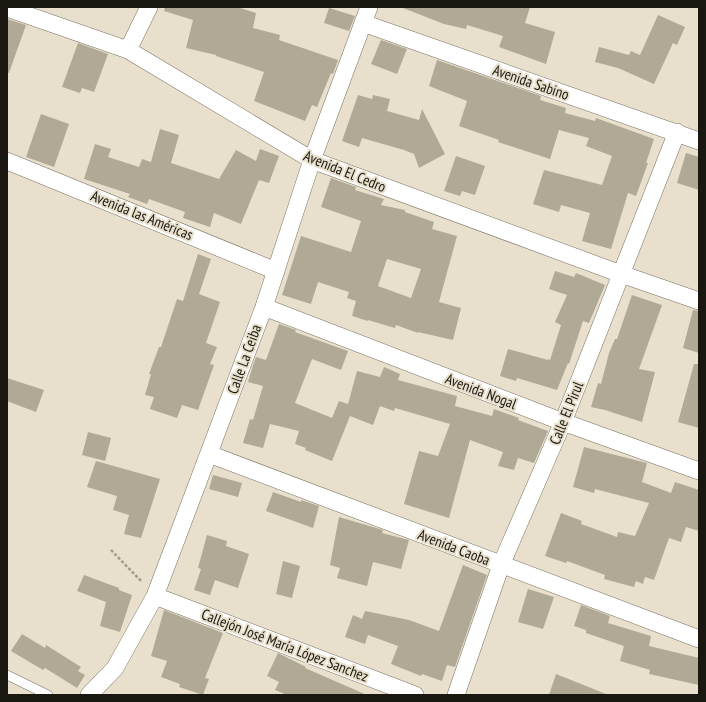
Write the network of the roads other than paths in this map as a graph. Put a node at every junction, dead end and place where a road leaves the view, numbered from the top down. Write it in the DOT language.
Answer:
graph roads {
  1 [pos="149,7"];
  2 [pos="369,7"];
  3 [pos="7,8"];
  4 [pos="363,23"];
  5 [pos="128,50"];
  6 [pos="678,132"];
  7 [pos="699,141"];
  8 [pos="312,160"];
  9 [pos="7,161"];
  10 [pos="276,271"];
  11 [pos="620,274"];
  12 [pos="699,302"];
  13 [pos="264,307"];
  14 [pos="563,422"];
  15 [pos="209,454"];
  16 [pos="699,471"];
  17 [pos="501,565"];
  18 [pos="155,596"];
  19 [pos="699,639"];
  20 [pos="7,675"];
  21 [pos="48,695"];
  22 [pos="89,695"];
  23 [pos="415,695"];
  24 [pos="456,695"];
  1 -- 5 [label="street"];
  2 -- 4 [label="street, Calle La Ceiba"];
  3 -- 5 [label="street, Avenida El Cedro"];
  4 -- 6 [label="street, Avenida Sabino"];
  4 -- 8 [label="street, Calle La Ceiba"];
  5 -- 8 [label="street, Avenida El Cedro"];
  6 -- 7 [label="street, Avenida Sabino"];
  6 -- 11 [label="street, Calle El Pirul"];
  8 -- 10 [label="street, Calle La Ceiba"];
  8 -- 11 [label="street, Avenida El Cedro"];
  9 -- 10 [label="street, Avenida las Américas"];
  10 -- 13 [label="street, Calle La Ceiba"];
  11 -- 12 [label="street, Avenida El Cedro"];
  11 -- 14 [label="street, Calle El Pirul"];
  13 -- 14 [label="street, Avenida Nogal"];
  13 -- 15 [label="street, Calle La Ceiba"];
  14 -- 16 [label="street, Avenida Nogal"];
  14 -- 17 [label="street, Calle El Pirul"];
  15 -- 17 [label="street, Avenida Caoba"];
  15 -- 18 [label="street, Calle La Ceiba"];
  17 -- 19 [label="street, Avenida Caoba"];
  17 -- 24 [label="street, Calle El Pirul"];
  18 -- 22 [label="street, Calle La Ceiba"];
  18 -- 23 [label="street, Callejón José María López Sanchez"];
  20 -- 21 [label="lane"];
}
